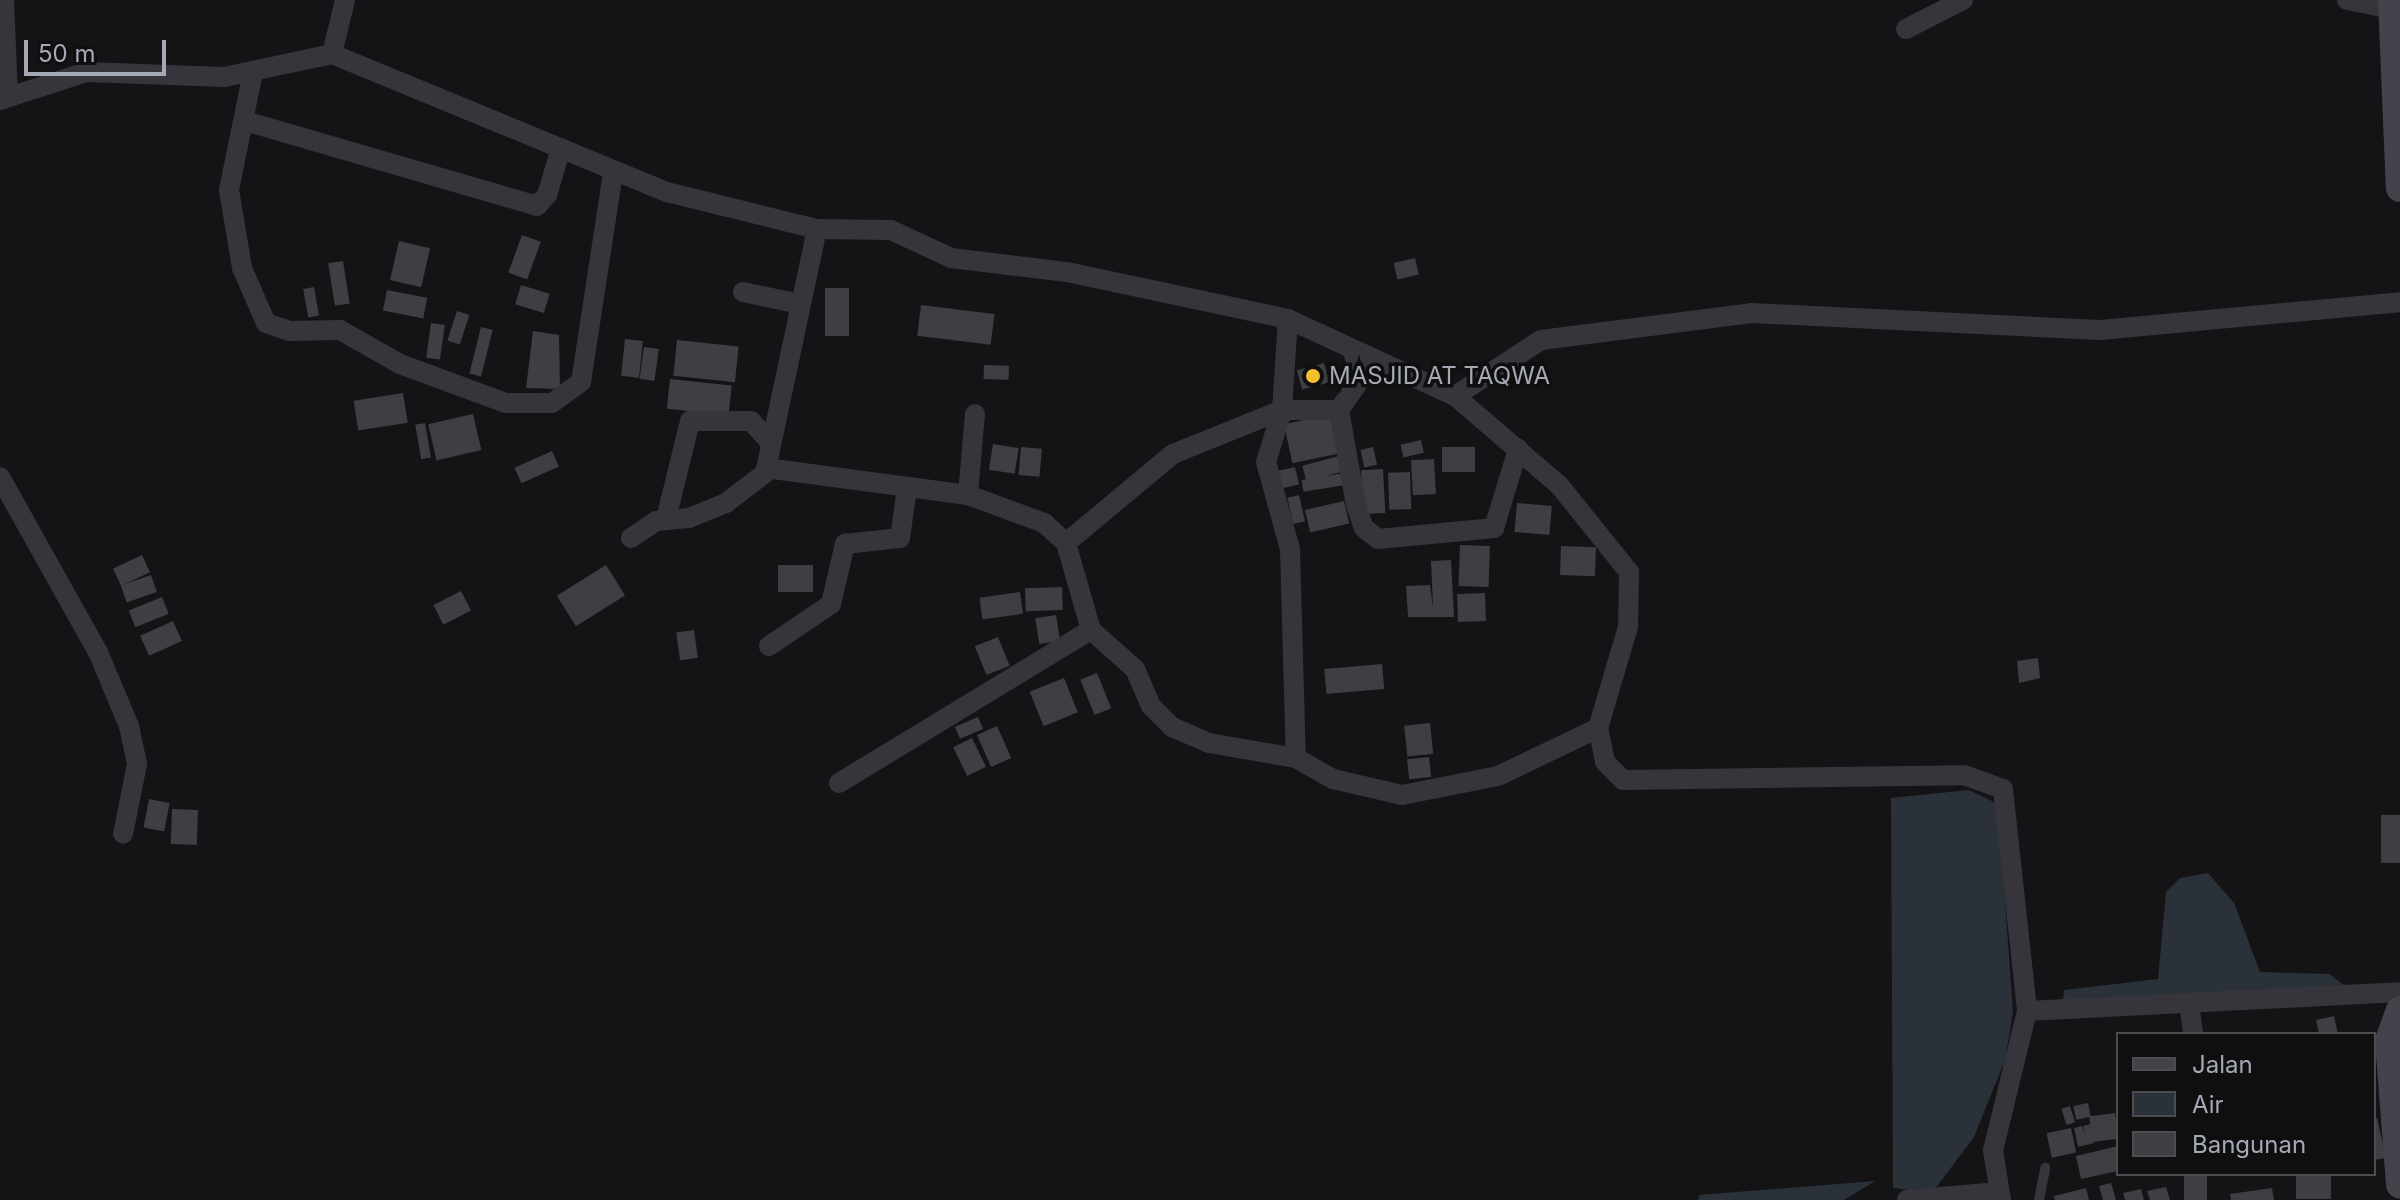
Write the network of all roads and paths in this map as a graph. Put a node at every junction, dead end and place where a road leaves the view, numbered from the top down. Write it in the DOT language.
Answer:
graph roads {
  1 [pos="4,0"];
  2 [pos="345,0"];
  3 [pos="1963,0"];
  4 [pos="2347,0"];
  5 [pos="2392,5"];
  6 [pos="1906,29"];
  7 [pos="332,54"];
  8 [pos="253,72"];
  9 [pos="4,98"];
  10 [pos="245,121"];
  11 [pos="561,148"];
  12 [pos="613,173"];
  13 [pos="2400,188"];
  14 [pos="817,229"];
  15 [pos="743,292"];
  16 [pos="2400,302"];
  17 [pos="800,304"];
  18 [pos="1288,319"];
  19 [pos="1352,349"];
  20 [pos="1455,396"];
  21 [pos="1282,410"];
  22 [pos="1339,410"];
  23 [pos="975,414"];
  24 [pos="768,440"];
  25 [pos="1518,449"];
  26 [pos="769,470"];
  27 [pos="0,477"];
  28 [pos="907,488"];
  29 [pos="968,495"];
  30 [pos="666,519"];
  31 [pos="631,538"];
  32 [pos="1066,543"];
  33 [pos="1091,630"];
  34 [pos="769,646"];
  35 [pos="1598,728"];
  36 [pos="1296,758"];
  37 [pos="839,783"];
  38 [pos="123,834"];
  39 [pos="2400,992"];
  40 [pos="2189,1004"];
  41 [pos="2400,1010"];
  42 [pos="2027,1011"];
  43 [pos="2193,1032"];
  44 [pos="2398,1124"];
  45 [pos="2045,1168"];
  46 [pos="2400,1185"];
  47 [pos="2000,1196"];
  48 [pos="1907,1200"];
  49 [pos="2039,1200"];
  1 -- 9 [label="street"];
  2 -- 7 [label="street"];
  3 -- 6 [label="street"];
  4 -- 5 [label="street"];
  5 -- 13 [label="street"];
  7 -- 8 [label="street"];
  7 -- 11 [label="street"];
  8 -- 9 [label="street"];
  8 -- 10 [label="street"];
  10 -- 11 [label="street"];
  10 -- 12 [label="street"];
  11 -- 12 [label="street"];
  12 -- 14 [label="street"];
  14 -- 17 [label="street"];
  14 -- 18 [label="street"];
  15 -- 17 [label="street"];
  16 -- 20 [label="street"];
  17 -- 24 [label="street"];
  18 -- 19 [label="street"];
  18 -- 21 [label="street"];
  19 -- 20 [label="street"];
  19 -- 22 [label="street"];
  20 -- 25 [label="street"];
  21 -- 22 [label="street"];
  21 -- 32 [label="street"];
  21 -- 36 [label="street"];
  22 -- 25 [label="street"];
  23 -- 29 [label="street"];
  24 -- 26 [label="street"];
  24 -- 30 [label="street"];
  25 -- 35 [label="street"];
  26 -- 28 [label="street"];
  26 -- 30 [label="street"];
  27 -- 38 [label="street"];
  28 -- 29 [label="street"];
  28 -- 34 [label="street"];
  29 -- 32 [label="street"];
  30 -- 31 [label="street"];
  32 -- 33 [label="street"];
  33 -- 36 [label="street"];
  33 -- 37 [label="street"];
  35 -- 36 [label="street"];
  35 -- 42 [label="street"];
  39 -- 40 [label="street"];
  40 -- 42 [label="street"];
  40 -- 43 [label="street"];
  41 -- 44 [label="street"];
  42 -- 47 [label="street"];
  44 -- 46 [label="street"];
  45 -- 49 [label="lane"];
  47 -- 48 [label="street"];
}
